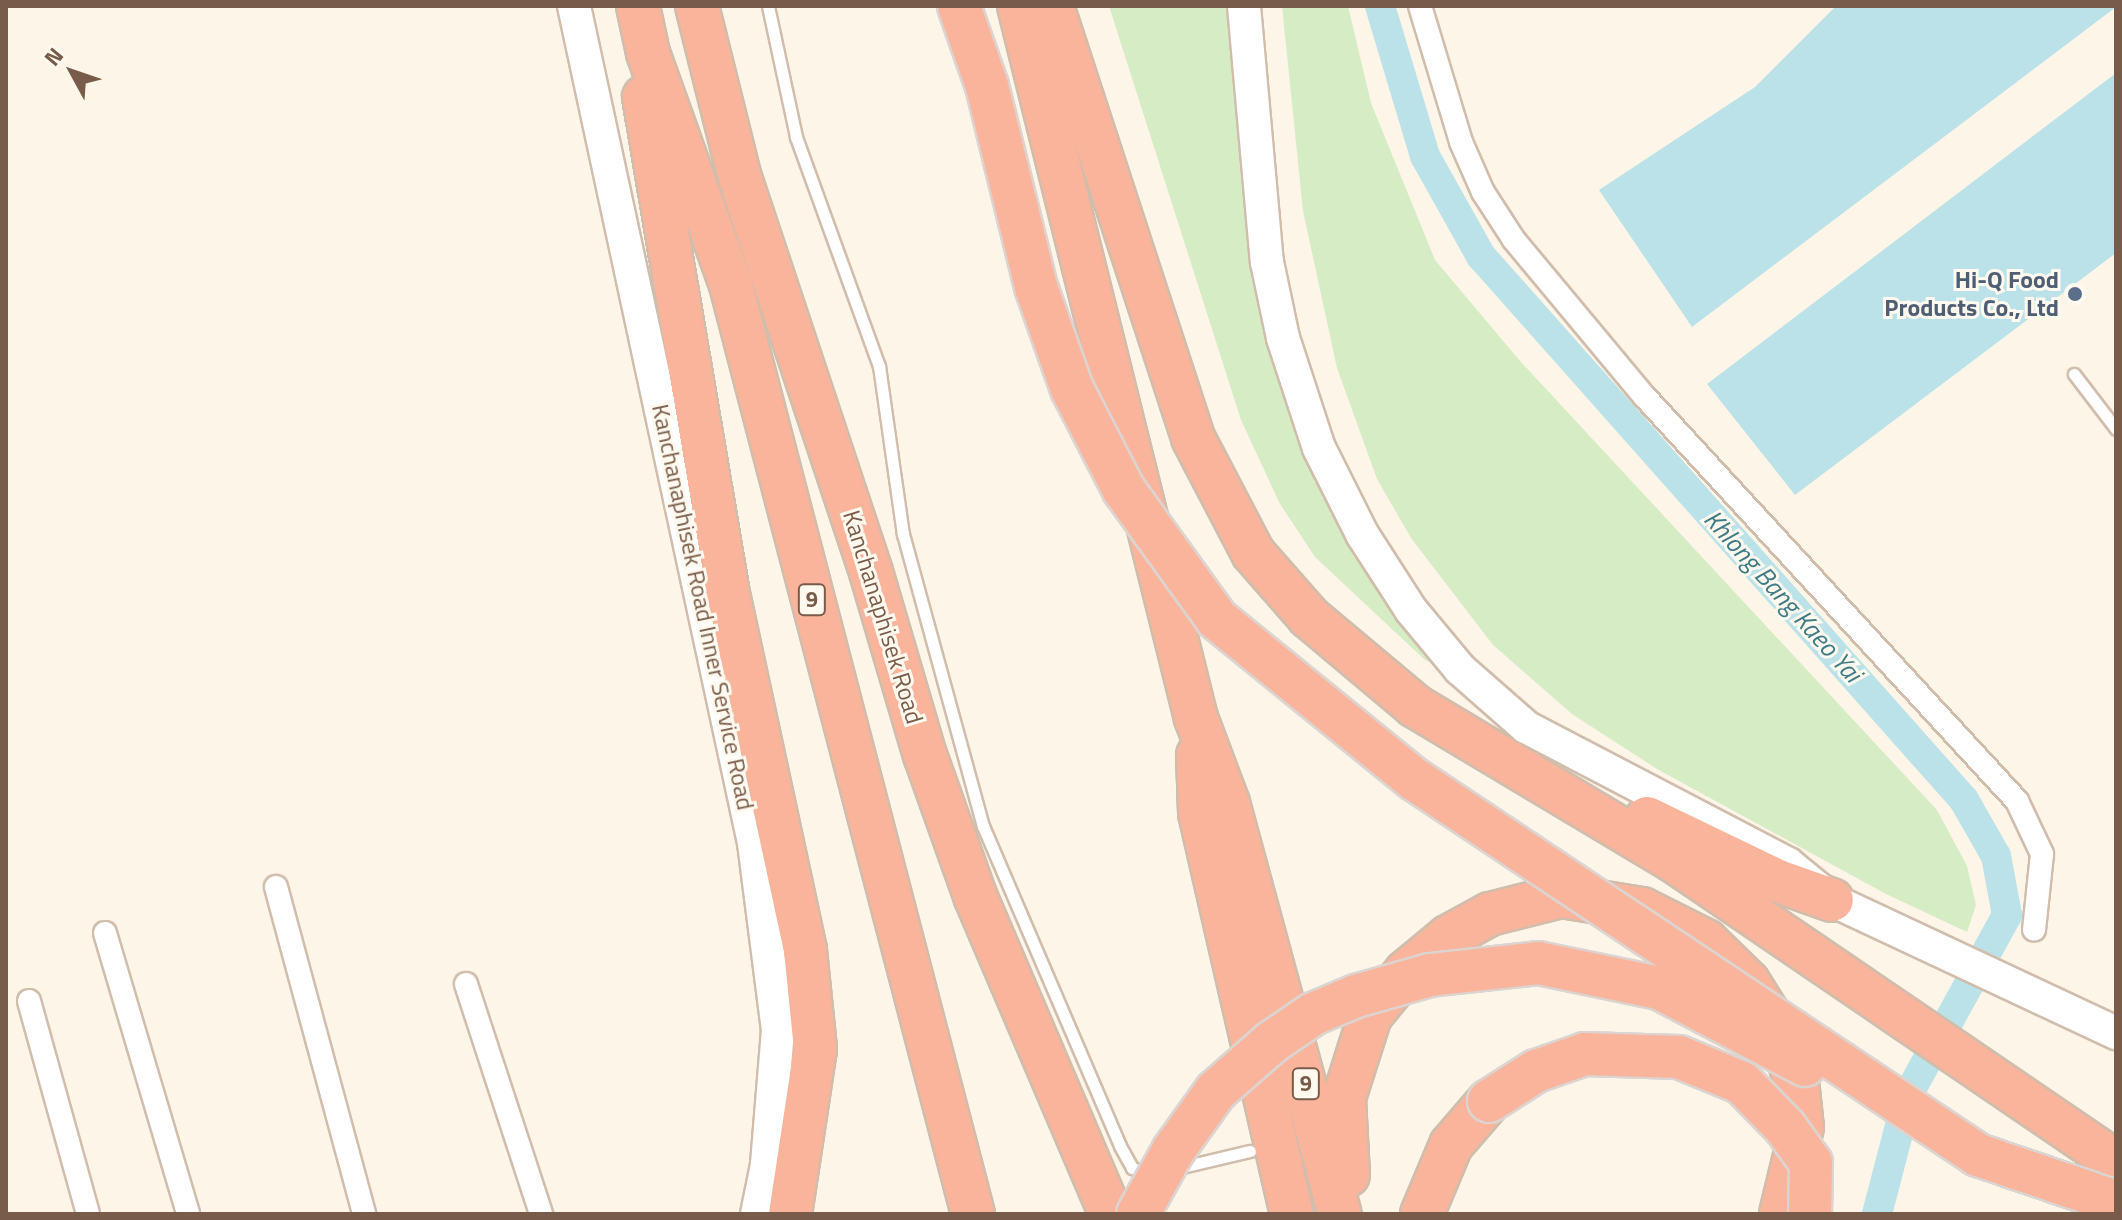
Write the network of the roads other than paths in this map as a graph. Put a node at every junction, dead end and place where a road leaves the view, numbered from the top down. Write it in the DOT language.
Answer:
graph roads {
  1 [pos="574,6"];
  2 [pos="625,6"];
  3 [pos="638,6"];
  4 [pos="697,6"];
  5 [pos="768,6"];
  6 [pos="959,6"];
  7 [pos="1019,6"];
  8 [pos="1052,6"];
  9 [pos="1244,6"];
  10 [pos="1420,6"];
  11 [pos="648,53"];
  12 [pos="2074,374"];
  13 [pos="2116,429"];
  14 [pos="1415,706"];
  15 [pos="1196,718"];
  16 [pos="276,887"];
  17 [pos="1832,900"];
  18 [pos="2034,930"];
  19 [pos="105,933"];
  20 [pos="466,984"];
  21 [pos="29,1001"];
  22 [pos="2116,1033"];
  23 [pos="1250,1151"];
  24 [pos="1978,1155"];
  25 [pos="2116,1162"];
  26 [pos="2116,1202"];
  27 [pos="972,1207"];
  28 [pos="88,1214"];
  29 [pos="188,1214"];
  30 [pos="364,1214"];
  31 [pos="541,1214"];
  32 [pos="757,1214"];
  33 [pos="790,1214"];
  34 [pos="816,1214"];
  35 [pos="1111,1214"];
  36 [pos="1138,1214"];
  37 [pos="1292,1214"];
  38 [pos="1340,1214"];
  39 [pos="1354,1214"];
  40 [pos="1422,1214"];
  41 [pos="1781,1214"];
  42 [pos="1810,1214"];
  1 -- 32 [label="main road, Kanchanaphisek Road Inner Service Road"];
  2 -- 33 [label="highway"];
  3 -- 11 [label="highway, 9"];
  4 -- 35 [label="highway, Kanchanaphisek Road"];
  5 -- 23 [label="lane"];
  6 -- 24 [label="highway, bridge"];
  7 -- 15 [label="highway, 9"];
  8 -- 14 [label="highway"];
  9 -- 17 [label="main road"];
  10 -- 18 [label="street"];
  11 -- 27 [label="highway, 9"];
  11 -- 34 [label="highway"];
  12 -- 13 [label="lane"];
  14 -- 17 [label="highway"];
  14 -- 25 [label="highway"];
  15 -- 37 [label="highway"];
  15 -- 38 [label="highway, 9"];
  16 -- 30 [label="street"];
  17 -- 22 [label="main road"];
  19 -- 29 [label="street"];
  20 -- 31 [label="street"];
  21 -- 28 [label="street"];
  24 -- 26 [label="highway, bridge"];
  24 -- 36 [label="highway, bridge"];
  39 -- 41 [label="highway, bridge"];
  40 -- 42 [label="highway, bridge"];
}
